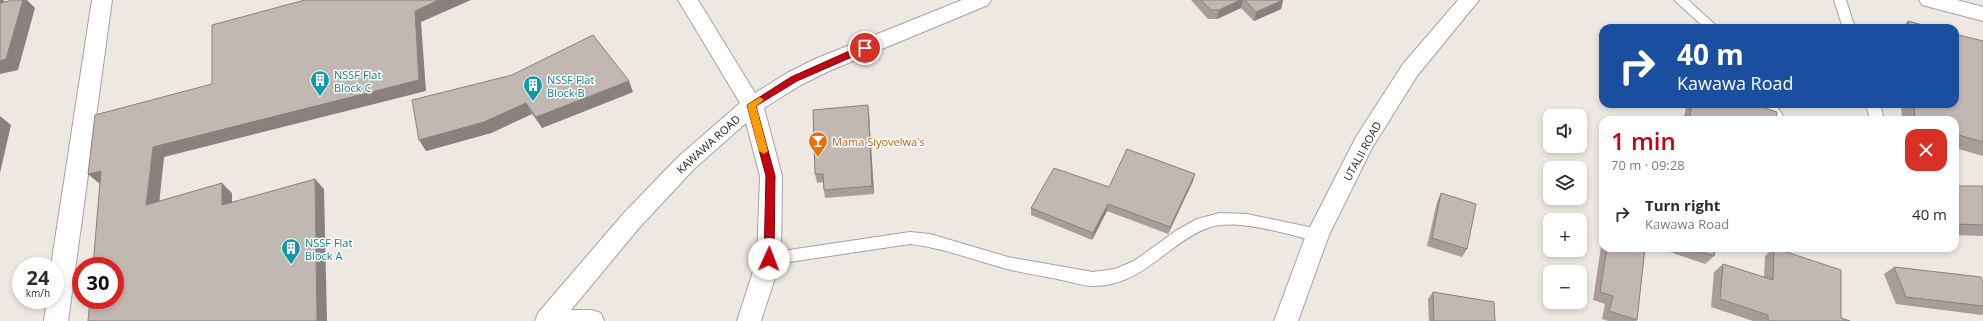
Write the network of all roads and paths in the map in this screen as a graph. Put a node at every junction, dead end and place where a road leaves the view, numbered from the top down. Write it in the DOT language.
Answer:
graph roads {
  1 [pos="102,0"];
  2 [pos="688,0"];
  3 [pos="981,0"];
  4 [pos="1469,0"];
  5 [pos="1680,0"];
  6 [pos="1840,0"];
  7 [pos="1929,0"];
  8 [pos="1983,14"];
  9 [pos="1708,24"];
  10 [pos="1848,24"];
  11 [pos="752,105"];
  12 [pos="1318,235"];
  13 [pos="769,259"];
  14 [pos="56,321"];
  15 [pos="548,321"];
  16 [pos="592,321"];
  17 [pos="749,321"];
  18 [pos="1286,321"];
  1 -- 14 [label="street"];
  2 -- 11 [label="street"];
  3 -- 11 [label="street, KAWAWA ROAD"];
  4 -- 12 [label="street, UTALII ROAD"];
  5 -- 9 [label="lane"];
  6 -- 10 [label="lane"];
  7 -- 8 [label="street"];
  11 -- 13 [label="street"];
  11 -- 15 [label="street, KAWAWA ROAD"];
  12 -- 13 [label="lane"];
  12 -- 18 [label="street, UTALII ROAD"];
  13 -- 17 [label="street"];
  15 -- 16 [label="street"];
}
